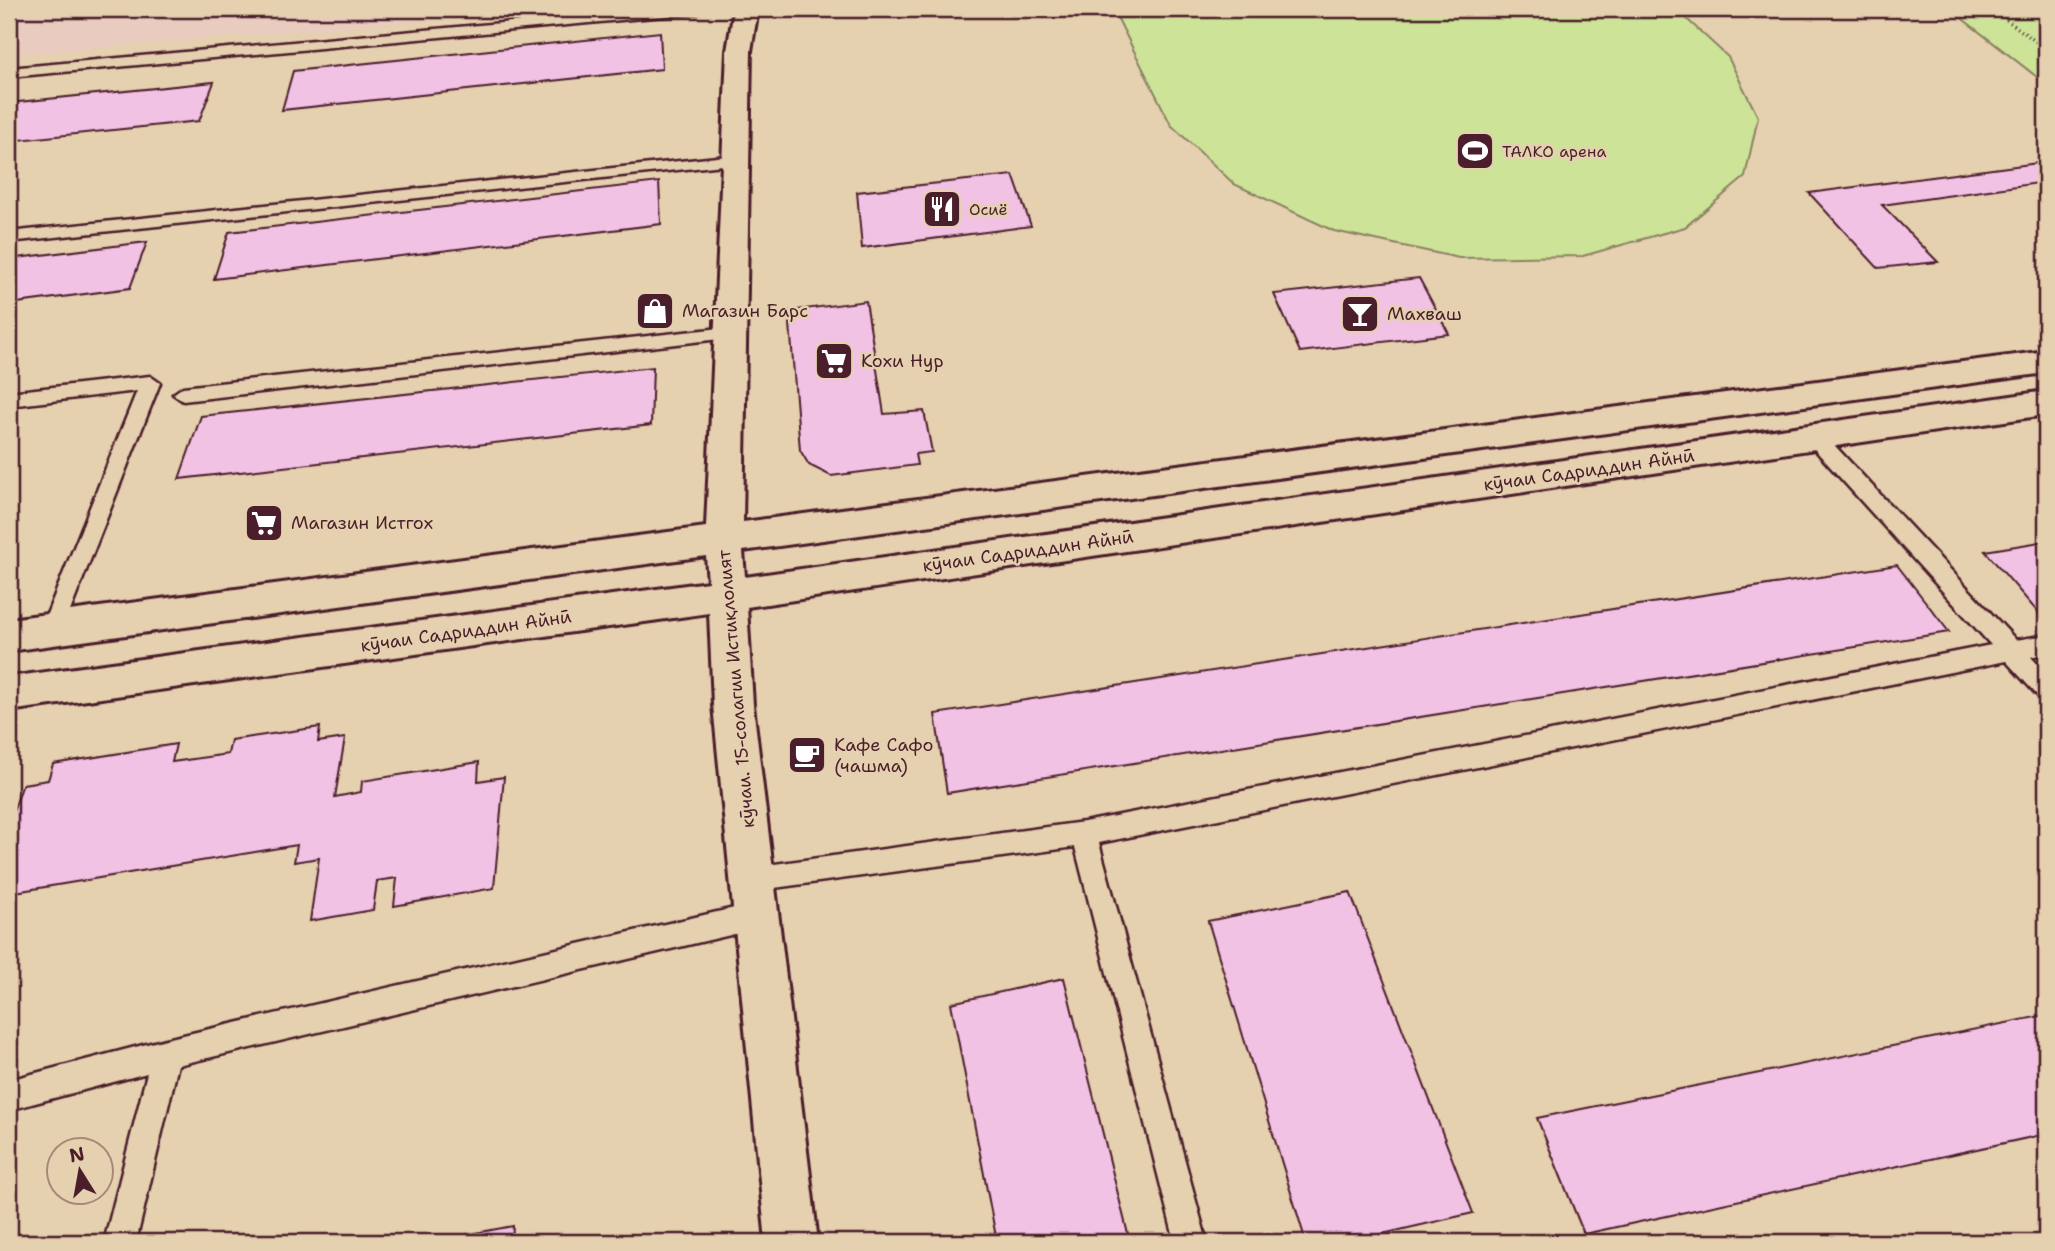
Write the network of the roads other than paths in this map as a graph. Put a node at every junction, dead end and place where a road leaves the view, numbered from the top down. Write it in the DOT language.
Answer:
graph roads {
  1 [pos="697,9"];
  2 [pos="746,9"];
  3 [pos="9,73"];
  4 [pos="736,160"];
  5 [pos="9,237"];
  6 [pos="730,333"];
  7 [pos="2046,362"];
  8 [pos="183,394"];
  9 [pos="9,399"];
  10 [pos="2046,403"];
  11 [pos="1815,437"];
  12 [pos="724,540"];
  13 [pos="727,595"];
  14 [pos="52,629"];
  15 [pos="9,635"];
  16 [pos="2046,644"];
  17 [pos="2013,650"];
  18 [pos="2046,689"];
  19 [pos="9,694"];
  20 [pos="1084,834"];
  21 [pos="754,898"];
  22 [pos="166,1053"];
  23 [pos="9,1095"];
  24 [pos="120,1242"];
  25 [pos="792,1242"];
  26 [pos="1191,1242"];
  1 -- 3 [label="lane"];
  2 -- 4 [label="street, кӯчаи. 15-солагии Истиқлолият"];
  4 -- 5 [label="lane"];
  4 -- 6 [label="street, кӯчаи. 15-солагии Истиқлолият"];
  6 -- 8 [label="lane"];
  6 -- 12 [label="street, кӯчаи. 15-солагии Истиқлолият"];
  7 -- 12 [label="street"];
  9 -- 14 [label="lane"];
  10 -- 11 [label="street, кӯчаи Садриддин Айнӣ"];
  11 -- 13 [label="street, кӯчаи Садриддин Айнӣ"];
  11 -- 17 [label="lane"];
  12 -- 13 [label="street, кӯчаи. 15-солагии Истиқлолият"];
  12 -- 14 [label="street"];
  13 -- 19 [label="street, кӯчаи Садриддин Айнӣ"];
  13 -- 21 [label="street, кӯчаи. 15-солагии Истиқлолият"];
  14 -- 15 [label="street"];
  16 -- 17 [label="lane"];
  17 -- 18 [label="lane"];
  17 -- 20 [label="lane"];
  20 -- 21 [label="lane"];
  20 -- 26 [label="lane"];
  21 -- 22 [label="lane"];
  21 -- 25 [label="street, кӯчаи. 15-солагии Истиқлолият"];
  22 -- 23 [label="lane"];
  22 -- 24 [label="lane"];
}
